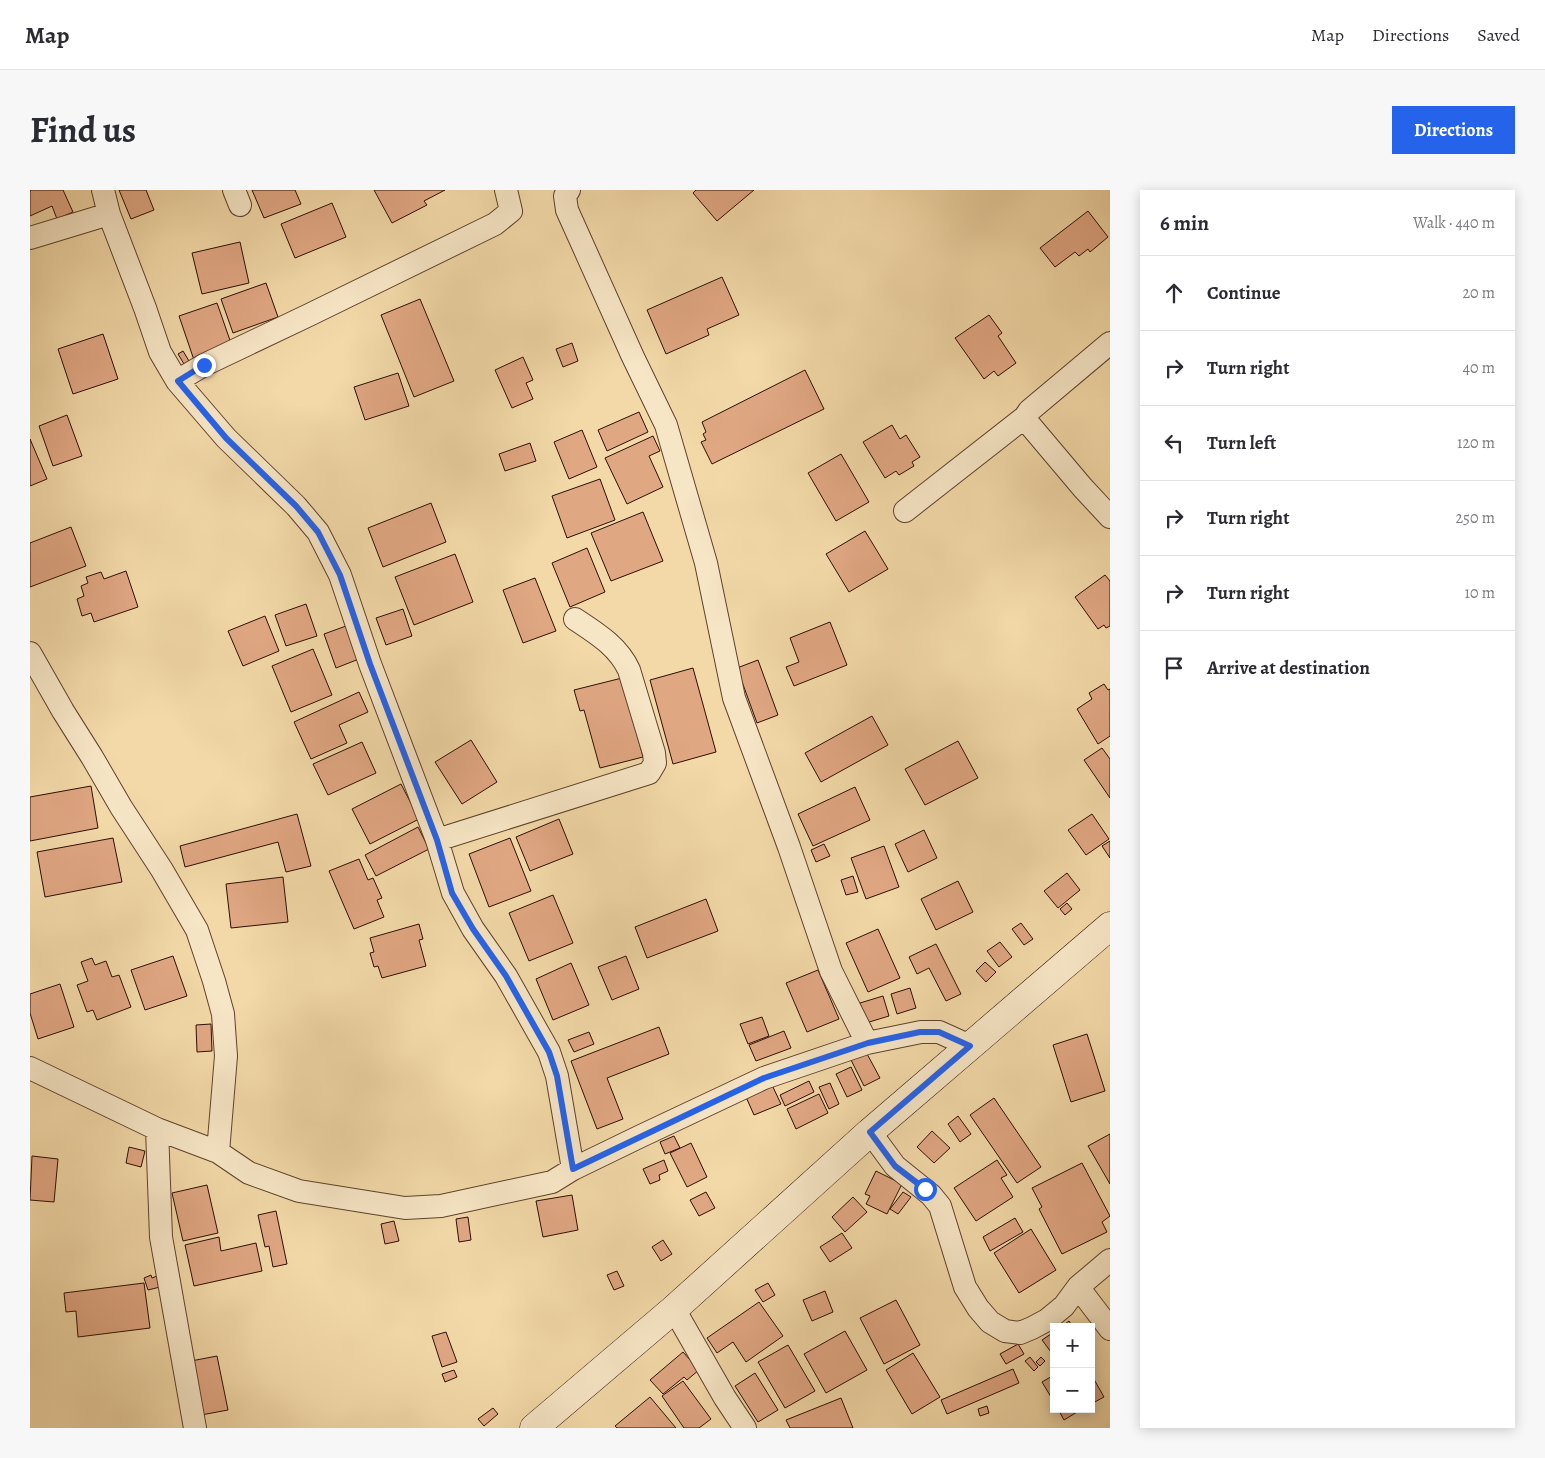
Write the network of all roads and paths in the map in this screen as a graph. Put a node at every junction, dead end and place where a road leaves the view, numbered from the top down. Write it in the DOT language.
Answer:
graph roads {
  1 [pos="103,190"];
  2 [pos="506,190"];
  3 [pos="569,190"];
  4 [pos="109,214"];
  5 [pos="30,238"];
  6 [pos="1110,343"];
  7 [pos="178,381"];
  8 [pos="1025,417"];
  9 [pos="905,511"];
  10 [pos="1110,518"];
  11 [pos="575,619"];
  12 [pos="30,653"];
  13 [pos="437,840"];
  14 [pos="1110,926"];
  15 [pos="868,1043"];
  16 [pos="970,1046"];
  17 [pos="30,1068"];
  18 [pos="157,1129"];
  19 [pos="870,1132"];
  20 [pos="218,1152"];
  21 [pos="573,1169"];
  22 [pos="1110,1260"];
  23 [pos="1078,1287"];
  24 [pos="674,1309"];
  25 [pos="1110,1329"];
  26 [pos="195,1428"];
  27 [pos="534,1428"];
  28 [pos="745,1428"];
  1 -- 4 [label="street"];
  2 -- 7 [label="street"];
  3 -- 15 [label="street"];
  4 -- 5 [label="street"];
  4 -- 7 [label="street"];
  6 -- 8 [label="street"];
  7 -- 13 [label="street"];
  8 -- 9 [label="street"];
  8 -- 10 [label="street"];
  11 -- 13 [label="street"];
  12 -- 20 [label="street"];
  13 -- 21 [label="street"];
  14 -- 16 [label="main road"];
  15 -- 16 [label="street"];
  15 -- 21 [label="street"];
  16 -- 19 [label="main road"];
  17 -- 18 [label="street"];
  18 -- 20 [label="street"];
  18 -- 26 [label="street"];
  19 -- 23 [label="street"];
  19 -- 24 [label="main road"];
  20 -- 21 [label="street"];
  22 -- 23 [label="street"];
  23 -- 25 [label="street"];
  24 -- 27 [label="main road"];
  24 -- 28 [label="street"];
}
